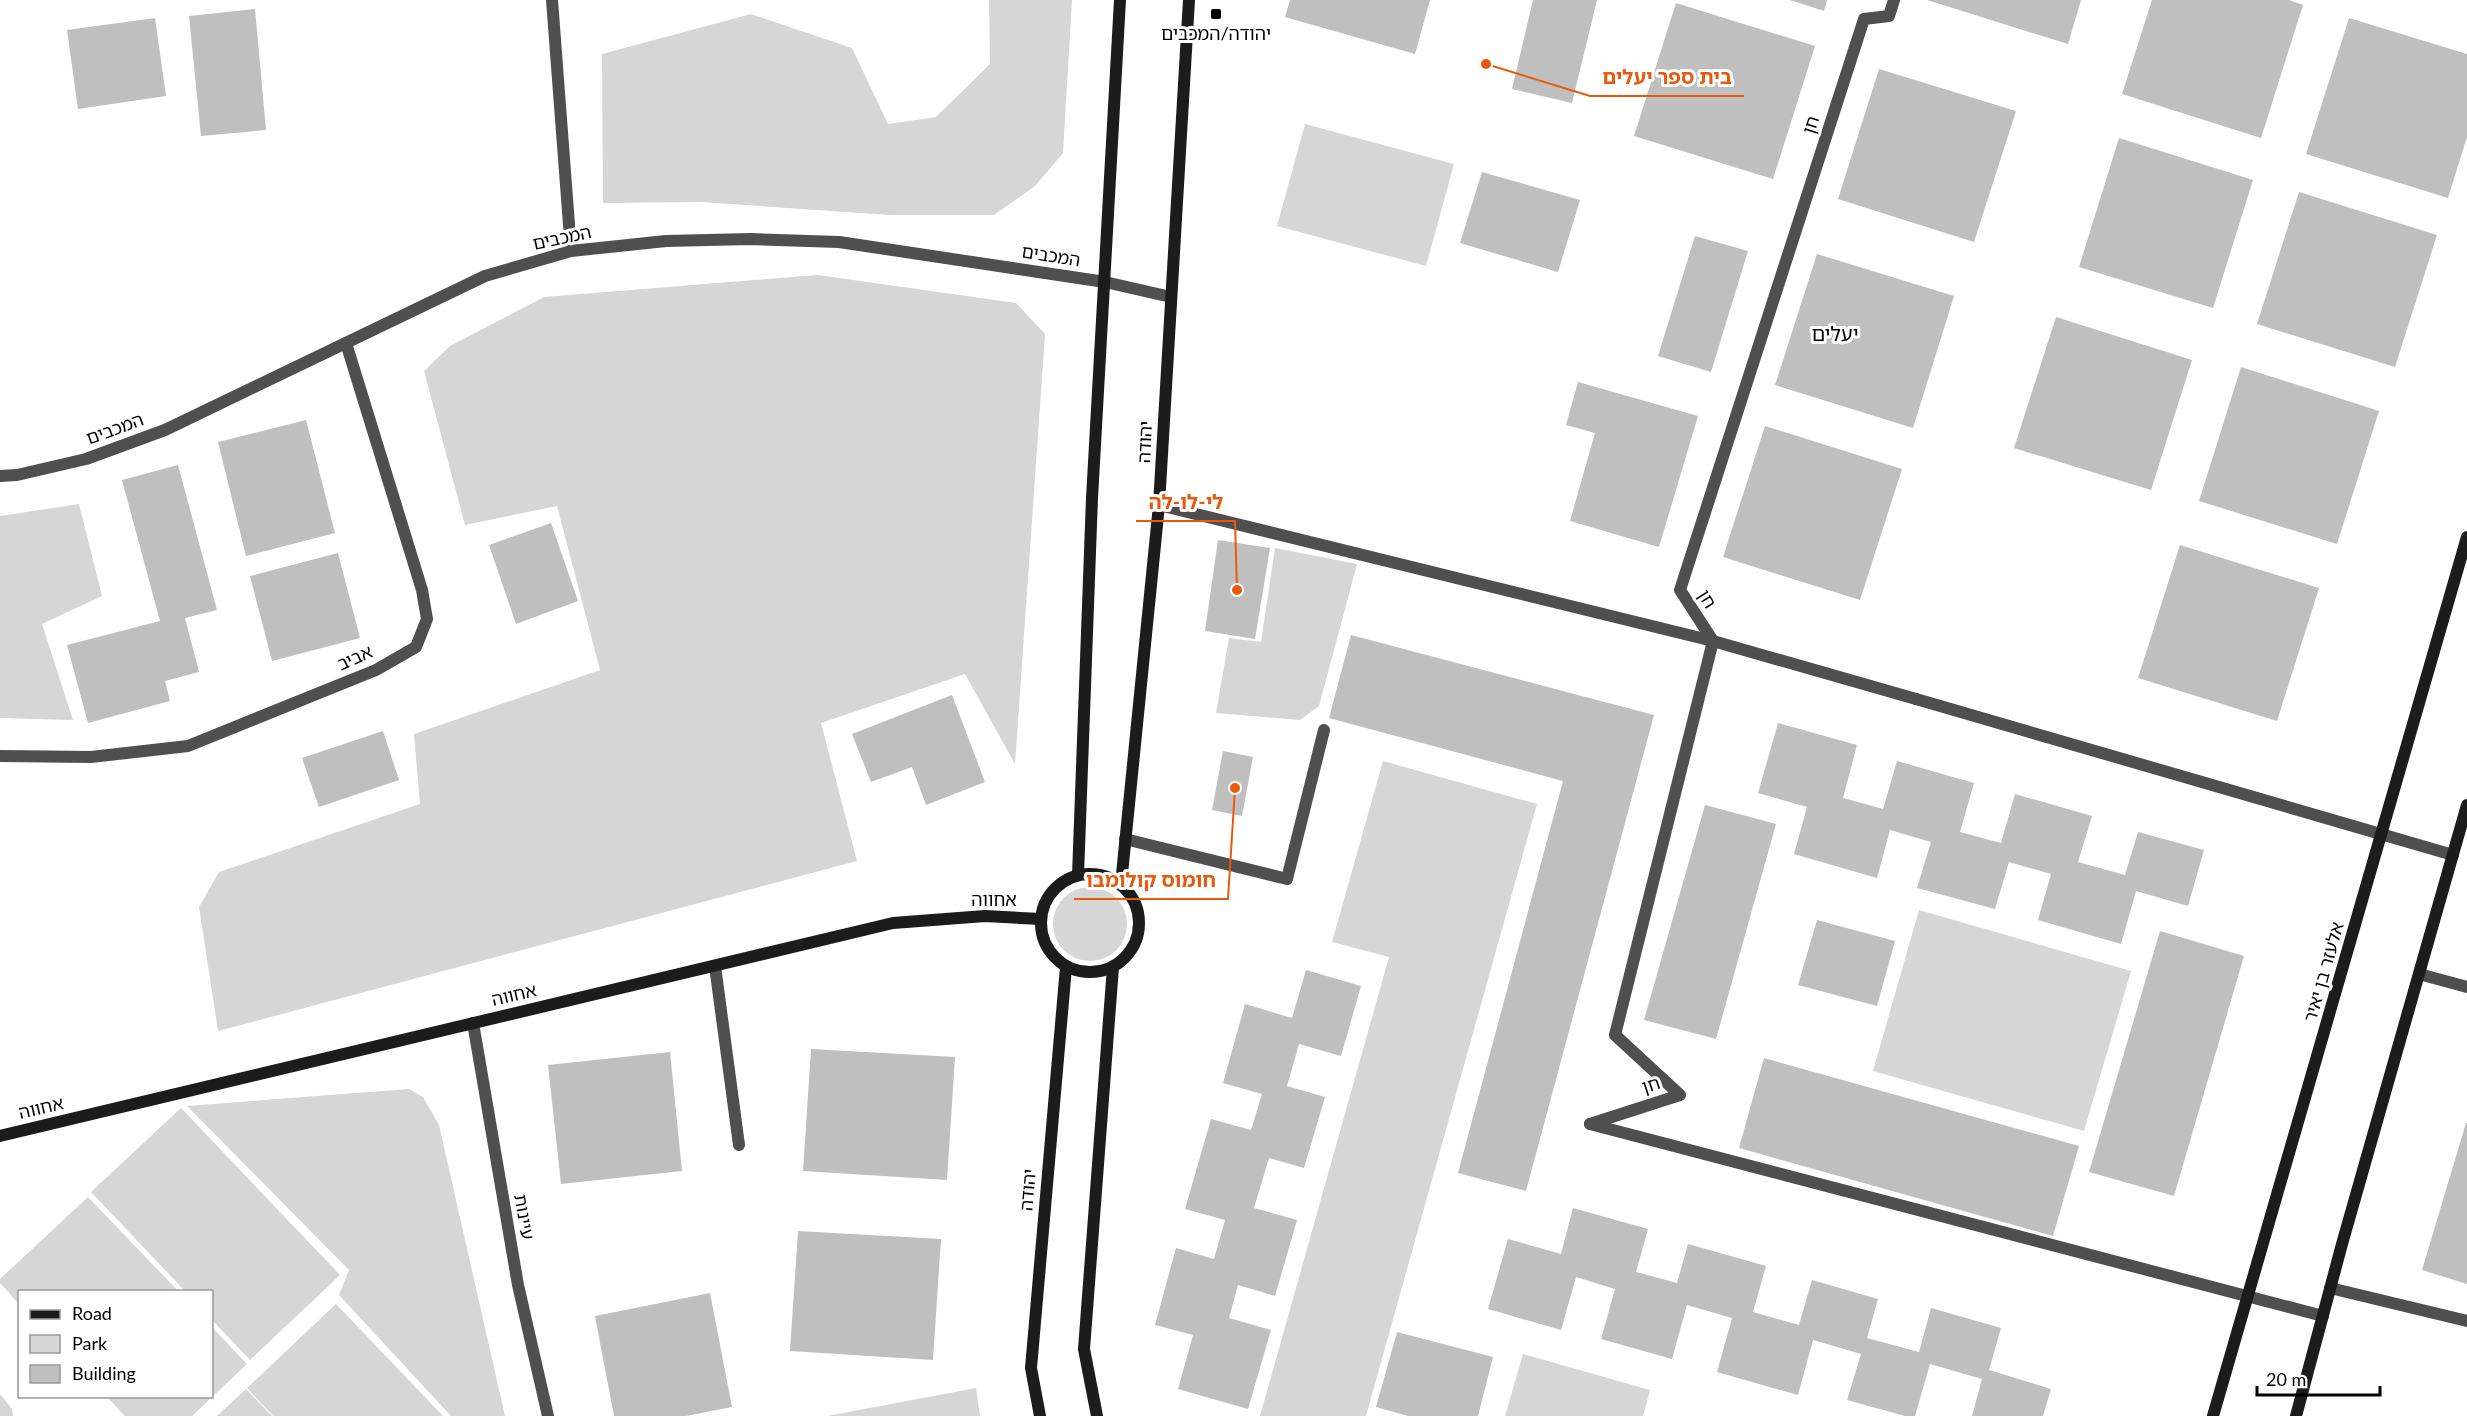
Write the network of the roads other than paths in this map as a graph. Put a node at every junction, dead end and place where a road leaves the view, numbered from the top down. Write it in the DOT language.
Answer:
graph roads {
  1 [pos="552,0"];
  2 [pos="1120,0"];
  3 [pos="1189,0"];
  4 [pos="1894,0"];
  5 [pos="571,251"];
  6 [pos="1105,282"];
  7 [pos="1171,297"];
  8 [pos="346,343"];
  9 [pos="0,476"];
  10 [pos="1159,505"];
  11 [pos="2467,537"];
  12 [pos="1713,641"];
  13 [pos="1324,730"];
  14 [pos="0,756"];
  15 [pos="2467,805"];
  16 [pos="2382,834"];
  17 [pos="1125,839"];
  18 [pos="2453,855"];
  19 [pos="1078,875"];
  20 [pos="1121,884"];
  21 [pos="1040,919"];
  22 [pos="715,966"];
  23 [pos="1066,967"];
  24 [pos="1113,967"];
  25 [pos="2419,974"];
  26 [pos="2467,987"];
  27 [pos="473,1023"];
  28 [pos="0,1136"];
  29 [pos="740,1145"];
  30 [pos="2330,1287"];
  31 [pos="2249,1298"];
  32 [pos="2323,1316"];
  33 [pos="2467,1321"];
  34 [pos="548,1416"];
  35 [pos="1040,1416"];
  36 [pos="1097,1416"];
  37 [pos="2213,1416"];
  38 [pos="2296,1416"];
  1 -- 5 [label="street"];
  2 -- 6 [label="street"];
  3 -- 7 [label="street, יהודה"];
  4 -- 12 [label="street, חן"];
  5 -- 6 [label="street, המכבים"];
  5 -- 8 [label="street, המכבים"];
  6 -- 7 [label="street, המכבים"];
  6 -- 19 [label="street"];
  7 -- 10 [label="street, יהודה"];
  8 -- 9 [label="street, המכבים"];
  8 -- 14 [label="street, אביב"];
  10 -- 12 [label="street"];
  10 -- 17 [label="street, יהודה"];
  11 -- 16 [label="street, אלעזר בן יאיר"];
  12 -- 16 [label="street"];
  12 -- 31 [label="street, חן"];
  13 -- 17 [label="street"];
  15 -- 18 [label="street"];
  16 -- 18 [label="street"];
  16 -- 31 [label="street, אלעזר בן יאיר"];
  17 -- 20 [label="street, יהודה"];
  18 -- 25 [label="street"];
  19 -- 20 [label="street"];
  19 -- 21 [label="street"];
  20 -- 24 [label="street"];
  21 -- 22 [label="street, אחווה"];
  21 -- 23 [label="street"];
  22 -- 27 [label="street, אחווה"];
  22 -- 29 [label="street"];
  23 -- 24 [label="street"];
  23 -- 35 [label="street, יהודה"];
  24 -- 36 [label="street"];
  25 -- 26 [label="street"];
  25 -- 30 [label="street"];
  27 -- 28 [label="street, אחווה"];
  27 -- 34 [label="street, עיינות"];
  30 -- 32 [label="street"];
  30 -- 33 [label="street"];
  31 -- 32 [label="street"];
  31 -- 37 [label="street, אלעזר בן יאיר"];
  32 -- 38 [label="street"];
}
